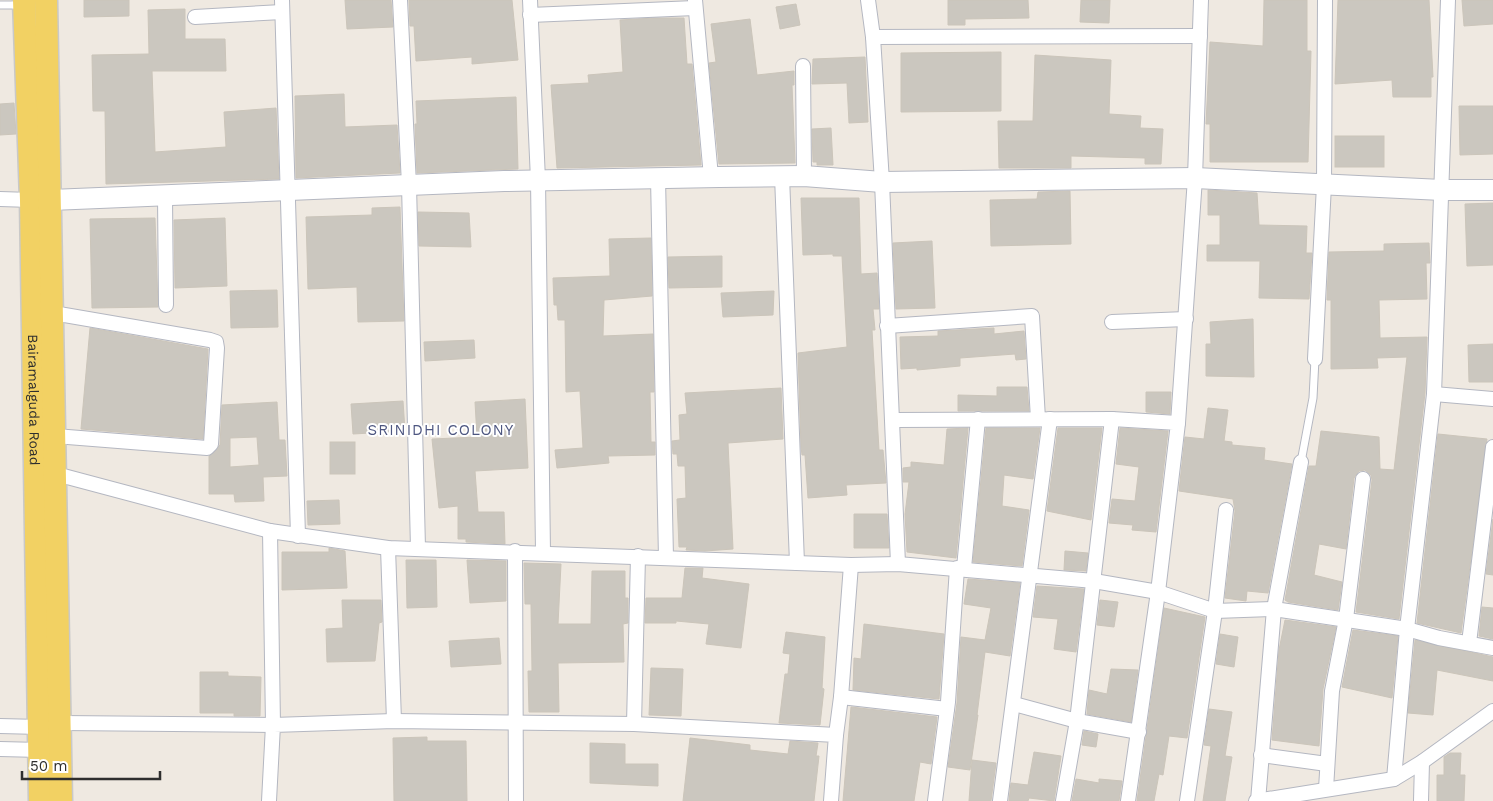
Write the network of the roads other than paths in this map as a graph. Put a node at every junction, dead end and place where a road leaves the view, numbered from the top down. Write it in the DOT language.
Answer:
graph roads {
  1 [pos="46,0"];
  2 [pos="400,0"];
  3 [pos="530,0"];
  4 [pos="868,0"];
  5 [pos="1201,0"];
  6 [pos="1325,0"];
  7 [pos="1448,0"];
  8 [pos="24,3"];
  9 [pos="695,4"];
  10 [pos="0,5"];
  11 [pos="282,6"];
  12 [pos="530,14"];
  13 [pos="195,17"];
  14 [pos="1200,36"];
  15 [pos="873,37"];
  16 [pos="803,66"];
  17 [pos="782,176"];
  18 [pos="804,176"];
  19 [pos="711,177"];
  20 [pos="658,178"];
  21 [pos="1195,178"];
  22 [pos="538,180"];
  23 [pos="882,182"];
  24 [pos="409,185"];
  25 [pos="1324,185"];
  26 [pos="287,190"];
  27 [pos="1442,190"];
  28 [pos="1493,190"];
  29 [pos="165,196"];
  30 [pos="0,199"];
  31 [pos="41,200"];
  32 [pos="166,305"];
  33 [pos="53,313"];
  34 [pos="1186,319"];
  35 [pos="1112,322"];
  36 [pos="887,326"];
  37 [pos="1315,359"];
  38 [pos="1434,394"];
  39 [pos="1493,399"];
  40 [pos="978,419"];
  41 [pos="1044,419"];
  42 [pos="894,420"];
  43 [pos="1112,420"];
  44 [pos="1178,423"];
  45 [pos="55,436"];
  46 [pos="1493,447"];
  47 [pos="1301,462"];
  48 [pos="56,474"];
  49 [pos="1363,479"];
  50 [pos="1226,510"];
  51 [pos="270,531"];
  52 [pos="298,536"];
  53 [pos="388,548"];
  54 [pos="418,548"];
  55 [pos="515,551"];
  56 [pos="544,552"];
  57 [pos="638,556"];
  58 [pos="666,558"];
  59 [pos="797,563"];
  60 [pos="898,564"];
  61 [pos="851,565"];
  62 [pos="960,568"];
  63 [pos="1031,574"];
  64 [pos="1094,581"];
  65 [pos="1158,592"];
  66 [pos="1274,609"];
  67 [pos="1215,611"];
  68 [pos="1346,619"];
  69 [pos="1407,629"];
  70 [pos="1469,643"];
  71 [pos="1493,648"];
  72 [pos="841,697"];
  73 [pos="1014,704"];
  74 [pos="947,708"];
  75 [pos="1493,711"];
  76 [pos="394,721"];
  77 [pos="1077,721"];
  78 [pos="517,722"];
  79 [pos="634,724"];
  80 [pos="50,725"];
  81 [pos="273,725"];
  82 [pos="0,726"];
  83 [pos="1139,732"];
  84 [pos="836,735"];
  85 [pos="0,749"];
  86 [pos="40,750"];
  87 [pos="1261,755"];
  88 [pos="1422,762"];
  89 [pos="1326,764"];
  90 [pos="1394,779"];
  91 [pos="1326,789"];
  92 [pos="40,801"];
  93 [pos="61,801"];
  94 [pos="269,801"];
  95 [pos="516,801"];
  96 [pos="831,801"];
  97 [pos="935,801"];
  98 [pos="1000,801"];
  99 [pos="1063,801"];
  100 [pos="1128,801"];
  101 [pos="1188,801"];
  102 [pos="1257,801"];
  103 [pos="1421,801"];
  1 -- 31 [label="main road, Bairamalguda Road"];
  2 -- 24 [label="street"];
  3 -- 12 [label="street"];
  4 -- 15 [label="street"];
  5 -- 14 [label="street"];
  6 -- 25 [label="street"];
  7 -- 27 [label="street"];
  8 -- 10 [label="lane"];
  8 -- 31 [label="main road, Bairamalguda Road"];
  9 -- 12 [label="street"];
  9 -- 19 [label="street"];
  11 -- 13 [label="street"];
  11 -- 26 [label="street"];
  12 -- 22 [label="street"];
  14 -- 15 [label="street"];
  14 -- 21 [label="street"];
  15 -- 23 [label="street"];
  16 -- 18 [label="street"];
  17 -- 18 [label="street"];
  17 -- 19 [label="street"];
  17 -- 59 [label="street"];
  18 -- 23 [label="street"];
  19 -- 20 [label="street"];
  20 -- 22 [label="street"];
  20 -- 58 [label="street"];
  21 -- 23 [label="street"];
  21 -- 25 [label="street"];
  21 -- 34 [label="street"];
  22 -- 24 [label="street"];
  22 -- 56 [label="street"];
  23 -- 36 [label="street"];
  24 -- 26 [label="street"];
  24 -- 54 [label="street"];
  25 -- 27 [label="street"];
  25 -- 37 [label="street"];
  26 -- 29 [label="street"];
  26 -- 52 [label="street"];
  27 -- 28 [label="street"];
  27 -- 38 [label="street"];
  29 -- 31 [label="street"];
  29 -- 32 [label="street"];
  30 -- 31 [label="street"];
  31 -- 33 [label="main road, Bairamalguda Road"];
  31 -- 80 [label="main road, Bairamalguda Road"];
  33 -- 45 [label="main road, Bairamalguda Road"];
  33 -- 45 [label="street"];
  34 -- 35 [label="street"];
  34 -- 44 [label="street"];
  36 -- 41 [label="street"];
  36 -- 42 [label="street"];
  37 -- 47 [label="lane"];
  38 -- 39 [label="street"];
  38 -- 69 [label="street"];
  40 -- 41 [label="street"];
  40 -- 42 [label="street"];
  40 -- 62 [label="street"];
  41 -- 43 [label="street"];
  41 -- 63 [label="street"];
  42 -- 60 [label="street"];
  43 -- 44 [label="street"];
  43 -- 64 [label="street"];
  44 -- 65 [label="street"];
  45 -- 48 [label="main road, Bairamalguda Road"];
  46 -- 70 [label="street"];
  47 -- 66 [label="street"];
  48 -- 51 [label="street"];
  48 -- 80 [label="main road, Bairamalguda Road"];
  49 -- 68 [label="street"];
  50 -- 67 [label="street"];
  51 -- 52 [label="street"];
  51 -- 81 [label="street"];
  52 -- 53 [label="street"];
  53 -- 54 [label="street"];
  53 -- 76 [label="street"];
  54 -- 55 [label="street"];
  55 -- 56 [label="street"];
  55 -- 78 [label="street"];
  56 -- 57 [label="street"];
  57 -- 58 [label="street"];
  57 -- 79 [label="street"];
  58 -- 59 [label="street"];
  59 -- 61 [label="street"];
  60 -- 61 [label="street"];
  60 -- 62 [label="street"];
  61 -- 72 [label="street"];
  62 -- 63 [label="street"];
  62 -- 74 [label="street"];
  63 -- 64 [label="street"];
  63 -- 73 [label="street"];
  64 -- 65 [label="street"];
  64 -- 77 [label="street"];
  65 -- 67 [label="street"];
  65 -- 83 [label="street"];
  66 -- 67 [label="street"];
  66 -- 68 [label="street"];
  66 -- 87 [label="street"];
  67 -- 101 [label="street"];
  68 -- 69 [label="street"];
  68 -- 89 [label="street"];
  69 -- 70 [label="street"];
  69 -- 90 [label="street"];
  70 -- 71 [label="street"];
  72 -- 74 [label="street"];
  72 -- 84 [label="street"];
  73 -- 77 [label="street"];
  73 -- 98 [label="street"];
  74 -- 97 [label="street"];
  75 -- 88 [label="street"];
  76 -- 78 [label="street"];
  76 -- 81 [label="street"];
  77 -- 83 [label="street"];
  77 -- 99 [label="street"];
  78 -- 79 [label="street"];
  78 -- 95 [label="street"];
  79 -- 84 [label="street"];
  80 -- 81 [label="street"];
  80 -- 82 [label="street"];
  80 -- 86 [label="main road, Bairamalguda Road"];
  80 -- 93 [label="main road, Bairamalguda Road"];
  81 -- 94 [label="street"];
  83 -- 100 [label="street"];
  84 -- 96 [label="street"];
  85 -- 86 [label="street"];
  86 -- 92 [label="main road, Bairamalguda Road"];
  87 -- 89 [label="street"];
  87 -- 102 [label="street"];
  88 -- 90 [label="street"];
  88 -- 103 [label="street"];
  89 -- 91 [label="street"];
  90 -- 91 [label="street"];
  91 -- 102 [label="street"];
}
